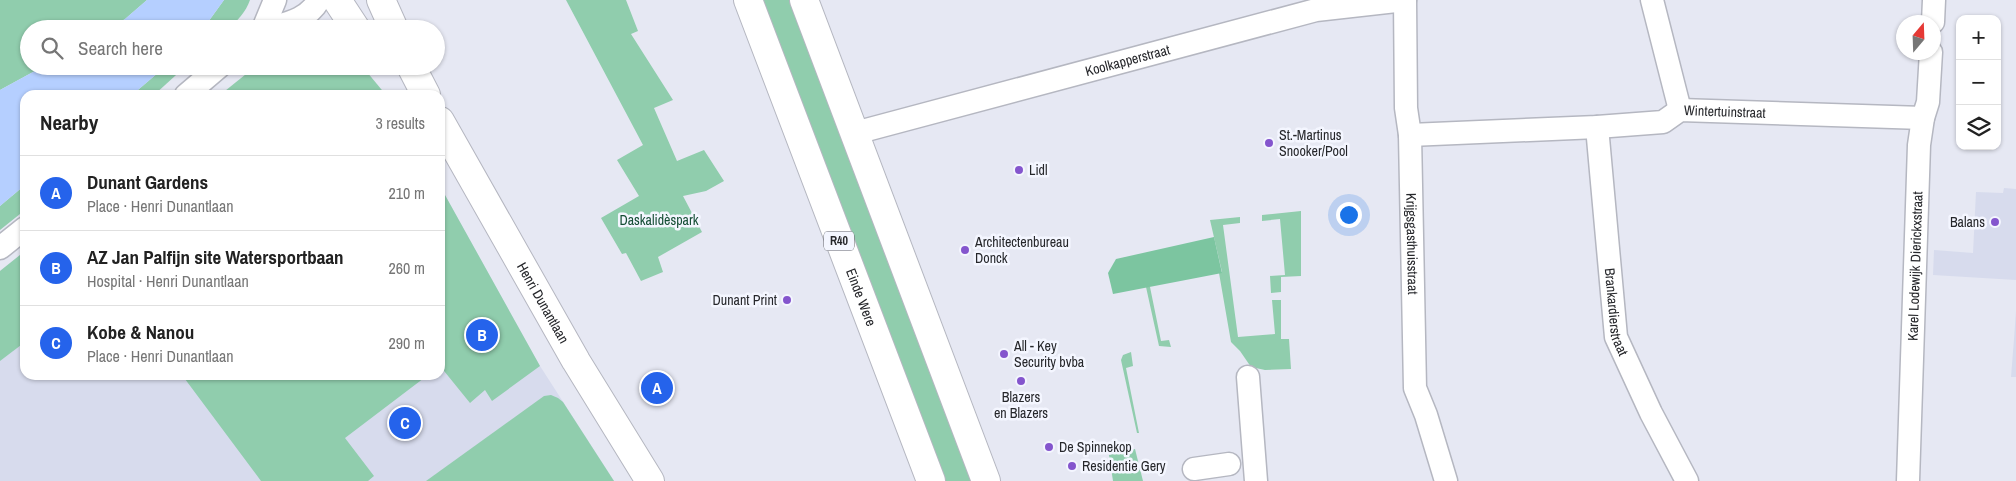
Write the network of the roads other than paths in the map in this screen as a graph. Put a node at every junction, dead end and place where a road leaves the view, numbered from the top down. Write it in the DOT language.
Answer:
graph roads {
  1 [pos="275,0"];
  2 [pos="319,0"];
  3 [pos="337,0"];
  4 [pos="381,0"];
  5 [pos="748,0"];
  6 [pos="804,0"];
  7 [pos="1405,0"];
  8 [pos="1652,0"];
  9 [pos="1934,0"];
  10 [pos="1933,15"];
  11 [pos="268,20"];
  12 [pos="297,20"];
  13 [pos="350,20"];
  14 [pos="390,20"];
  15 [pos="1931,60"];
  16 [pos="209,75"];
  17 [pos="192,90"];
  18 [pos="1680,110"];
  19 [pos="1923,118"];
  20 [pos="1597,127"];
  21 [pos="445,130"];
  22 [pos="855,133"];
  23 [pos="1410,135"];
  24 [pos="20,232"];
  25 [pos="0,248"];
  26 [pos="1248,377"];
  27 [pos="1247,466"];
  28 [pos="1194,469"];
  29 [pos="650,481"];
  30 [pos="931,481"];
  31 [pos="986,481"];
  32 [pos="1446,481"];
  33 [pos="1687,481"];
  34 [pos="1908,481"];
  1 -- 11 [label="street"];
  2 -- 12 [label="street"];
  3 -- 13 [label="main road"];
  4 -- 14 [label="main road"];
  5 -- 30 [label="main road, Einde Were / R40"];
  6 -- 22 [label="main road"];
  7 -- 22 [label="street, Koolkapperstraat"];
  7 -- 23 [label="street, Krijgsgasthuisstraat"];
  8 -- 18 [label="street"];
  9 -- 10 [label="street"];
  15 -- 19 [label="street, Karel Lodewijk Dierickxstraat"];
  16 -- 17 [label="street"];
  18 -- 19 [label="street, Wintertuinstraat"];
  18 -- 20 [label="street, Wintertuinstraat"];
  19 -- 34 [label="street, Karel Lodewijk Dierickxstraat"];
  20 -- 23 [label="street, Wintertuinstraat"];
  20 -- 33 [label="street, Brankardierstraat"];
  21 -- 29 [label="main road, Henri Dunantlaan"];
  22 -- 31 [label="main road"];
  23 -- 32 [label="street, Krijgsgasthuisstraat"];
  24 -- 25 [label="street"];
  26 -- 27 [label="street"];
  27 -- 28 [label="street"];
}
